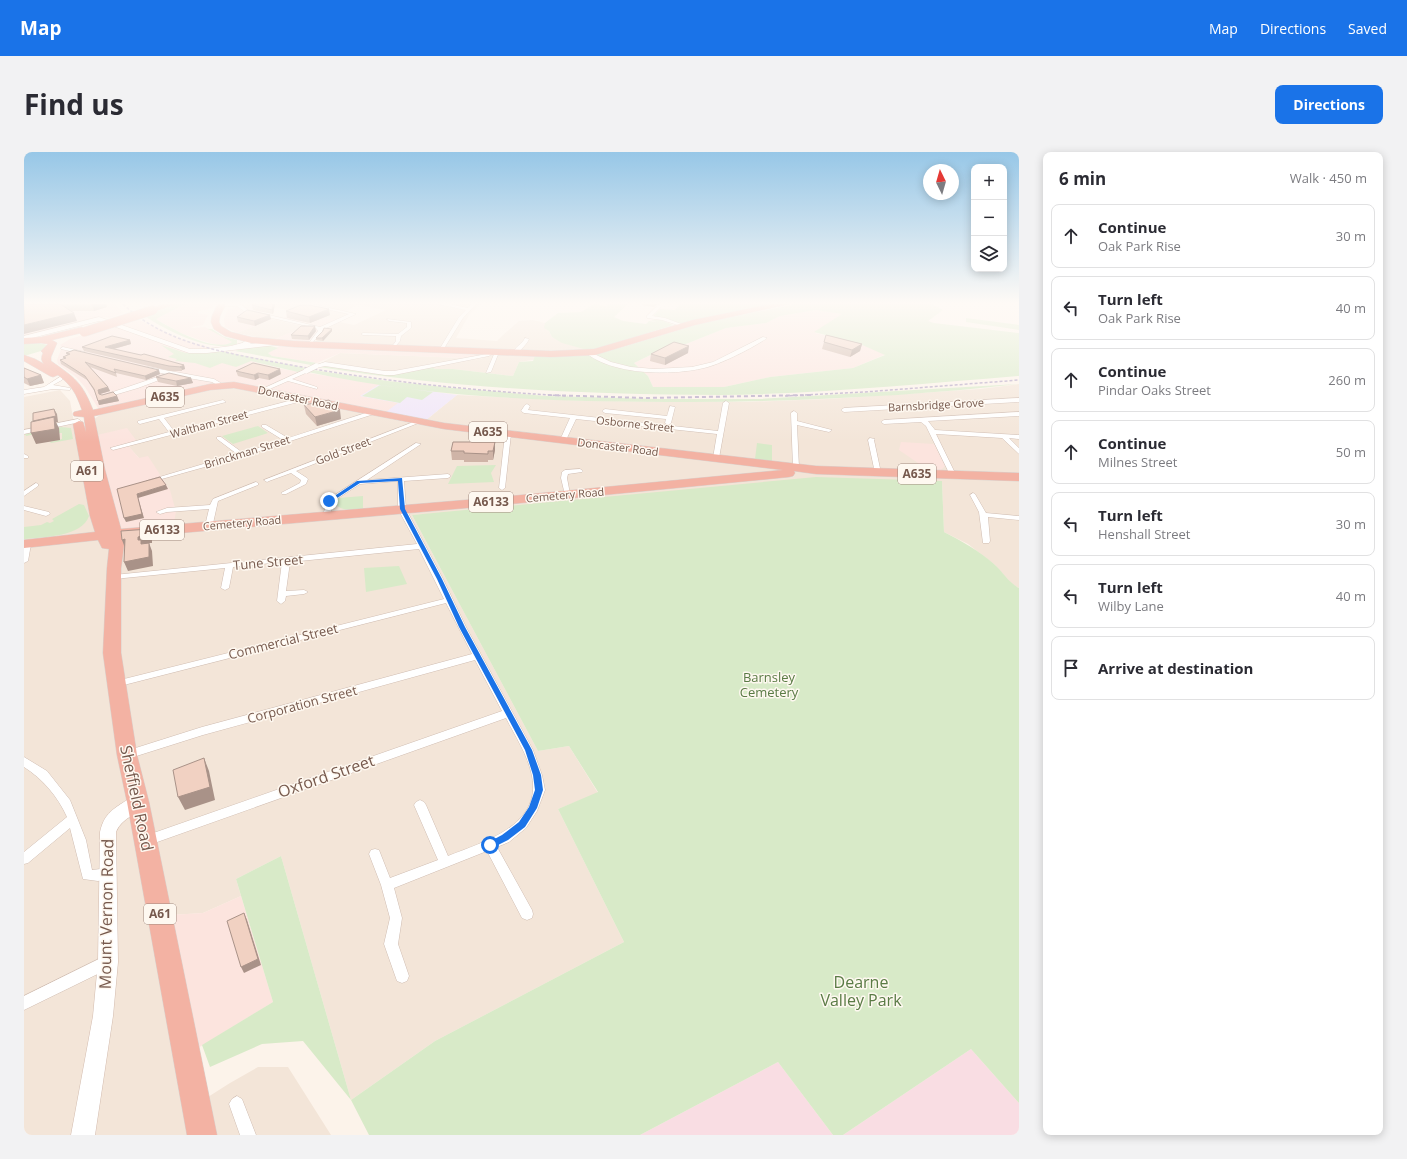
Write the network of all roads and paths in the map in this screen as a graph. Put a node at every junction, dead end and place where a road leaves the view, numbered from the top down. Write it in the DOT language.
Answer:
graph roads {
  1 [pos="46,350"];
  2 [pos="50,350"];
  3 [pos="71,350"];
  4 [pos="186,350"];
  5 [pos="216,350"];
  6 [pos="438,350"];
  7 [pos="441,350"];
  8 [pos="517,350"];
  9 [pos="601,350"];
  10 [pos="740,350"];
  11 [pos="76,351"];
  12 [pos="494,352"];
  13 [pos="516,353"];
  14 [pos="588,353"];
  15 [pos="69,354"];
  16 [pos="88,354"];
  17 [pos="24,358"];
  18 [pos="144,368"];
  19 [pos="488,372"];
  20 [pos="170,374"];
  21 [pos="287,379"];
  22 [pos="60,380"];
  23 [pos="209,384"];
  24 [pos="45,388"];
  25 [pos="315,388"];
  26 [pos="68,389"];
  27 [pos="263,390"];
  28 [pos="24,392"];
  29 [pos="103,396"];
  30 [pos="304,399"];
  31 [pos="1019,400"];
  32 [pos="223,402"];
  33 [pos="726,403"];
  34 [pos="527,406"];
  35 [pos="672,407"];
  36 [pos="846,408"];
  37 [pos="372,413"];
  38 [pos="794,413"];
  39 [pos="1019,414"];
  40 [pos="88,415"];
  41 [pos="160,417"];
  42 [pos="574,417"];
  43 [pos="669,418"];
  44 [pos="601,420"];
  45 [pos="923,420"];
  46 [pos="140,422"];
  47 [pos="418,422"];
  48 [pos="794,422"];
  49 [pos="884,422"];
  50 [pos="264,426"];
  51 [pos="666,427"];
  52 [pos="829,430"];
  53 [pos="24,432"];
  54 [pos="933,432"];
  55 [pos="173,433"];
  56 [pos="721,433"];
  57 [pos="508,434"];
  58 [pos="1004,437"];
  59 [pos="1019,437"];
  60 [pos="219,438"];
  61 [pos="872,439"];
  62 [pos="287,440"];
  63 [pos="563,440"];
  64 [pos="418,444"];
  65 [pos="113,448"];
  66 [pos="1019,452"];
  67 [pos="242,454"];
  68 [pos="716,458"];
  69 [pos="782,470"];
  70 [pos="816,470"];
  71 [pos="292,471"];
  72 [pos="580,471"];
  73 [pos="878,473"];
  74 [pos="954,475"];
  75 [pos="448,476"];
  76 [pos="1019,477"];
  77 [pos="267,480"];
  78 [pos="401,480"];
  79 [pos="358,482"];
  80 [pos="141,483"];
  81 [pos="36,484"];
  82 [pos="256,484"];
  83 [pos="502,488"];
  84 [pos="284,493"];
  85 [pos="24,494"];
  86 [pos="567,494"];
  87 [pos="973,495"];
  88 [pos="213,507"];
  89 [pos="24,508"];
  90 [pos="402,509"];
  91 [pos="160,512"];
  92 [pos="46,514"];
  93 [pos="984,515"];
  94 [pos="97,516"];
  95 [pos="327,516"];
  96 [pos="1019,518"];
  97 [pos="209,526"];
  98 [pos="109,535"];
  99 [pos="54,540"];
  100 [pos="986,541"];
  101 [pos="26,544"];
  102 [pos="422,546"];
  103 [pos="286,560"];
  104 [pos="24,561"];
  105 [pos="230,566"];
  106 [pos="114,572"];
  107 [pos="225,588"];
  108 [pos="304,592"];
  109 [pos="449,600"];
  110 [pos="477,656"];
  111 [pos="116,684"];
  112 [pos="508,713"];
  113 [pos="127,755"];
  114 [pos="24,761"];
  115 [pos="138,802"];
  116 [pos="420,805"];
  117 [pos="74,819"];
  118 [pos="146,841"];
  119 [pos="490,845"];
  120 [pos="374,854"];
  121 [pos="24,859"];
  122 [pos="445,863"];
  123 [pos="109,873"];
  124 [pos="387,885"];
  125 [pos="527,914"];
  126 [pos="108,962"];
  127 [pos="402,976"];
  128 [pos="24,1002"];
  129 [pos="237,1104"];
  130 [pos="83,1135"];
  131 [pos="202,1135"];
  132 [pos="248,1135"];
  1 -- 17 [label="highway, A61"];
  2 -- 40 [label="highway, Sheffield Road / A61"];
  3 -- 11 [label="street"];
  4 -- 5 [label="street"];
  6 -- 7 [label="highway"];
  7 -- 12 [label="highway"];
  8 -- 13 [label="street"];
  9 -- 14 [label="highway"];
  10 -- 14 [label="street"];
  11 -- 15 [label="street"];
  11 -- 16 [label="street"];
  12 -- 13 [label="highway"];
  12 -- 19 [label="street"];
  12 -- 21 [label="street, bridge"];
  13 -- 14 [label="highway"];
  17 -- 22 [label="highway, Sheffield Road / A61"];
  18 -- 20 [label="street, Doncaster Road"];
  20 -- 23 [label="street, Doncaster Road"];
  20 -- 29 [label="street"];
  21 -- 25 [label="street"];
  21 -- 27 [label="street"];
  22 -- 24 [label="street"];
  22 -- 26 [label="highway, Sheffield Road / A61"];
  23 -- 27 [label="highway, Doncaster Road / A635"];
  23 -- 40 [label="highway, A635"];
  24 -- 26 [label="street"];
  24 -- 28 [label="street"];
  26 -- 40 [label="highway, Sheffield Road / A61"];
  27 -- 30 [label="highway, Doncaster Road / A635"];
  30 -- 37 [label="highway, Doncaster Road / A635"];
  30 -- 55 [label="street, Waltham Street"];
  31 -- 36 [label="street, Barnsbridge Grove"];
  32 -- 41 [label="street"];
  33 -- 56 [label="street"];
  34 -- 42 [label="street, Osborne Street"];
  35 -- 43 [label="street"];
  37 -- 47 [label="highway, Doncaster Road / A635"];
  37 -- 62 [label="street, Brinckman Street"];
  38 -- 48 [label="street"];
  39 -- 45 [label="street"];
  40 -- 53 [label="street"];
  40 -- 94 [label="highway, Sheffield Road / A61"];
  40 -- 98 [label="highway, Sheffield Road / A61"];
  41 -- 46 [label="street"];
  41 -- 55 [label="street"];
  42 -- 44 [label="street, Osborne Street"];
  42 -- 63 [label="street"];
  43 -- 44 [label="street"];
  43 -- 51 [label="street"];
  44 -- 51 [label="street, Osborne Street"];
  45 -- 49 [label="street"];
  45 -- 54 [label="street"];
  47 -- 57 [label="highway, Doncaster Road / A635"];
  47 -- 71 [label="street, Gold Street"];
  48 -- 52 [label="street"];
  48 -- 69 [label="street"];
  50 -- 62 [label="street"];
  51 -- 56 [label="street, Osborne Street"];
  54 -- 58 [label="street"];
  54 -- 74 [label="street"];
  55 -- 65 [label="street, Waltham Street"];
  56 -- 68 [label="street"];
  57 -- 63 [label="highway, Doncaster Road / A635"];
  57 -- 83 [label="street"];
  58 -- 59 [label="street"];
  58 -- 66 [label="street"];
  60 -- 67 [label="street"];
  61 -- 73 [label="street"];
  62 -- 67 [label="street, Brinckman Street"];
  63 -- 68 [label="highway, Doncaster Road / A635"];
  64 -- 79 [label="street"];
  67 -- 80 [label="street, Brinckman Street"];
  68 -- 69 [label="highway, Doncaster Road / A635"];
  69 -- 70 [label="highway, A6133"];
  69 -- 86 [label="highway, Cemetery Road / A6133"];
  70 -- 73 [label="highway, A635"];
  71 -- 77 [label="street, Gold Street"];
  71 -- 84 [label="street"];
  72 -- 86 [label="street"];
  73 -- 74 [label="highway, A635"];
  74 -- 76 [label="highway, A635"];
  75 -- 78 [label="street"];
  78 -- 79 [label="street"];
  78 -- 90 [label="street"];
  79 -- 95 [label="street"];
  81 -- 85 [label="street"];
  82 -- 88 [label="street"];
  86 -- 90 [label="highway, Cemetery Road / A6133"];
  87 -- 93 [label="street"];
  88 -- 91 [label="street"];
  88 -- 97 [label="street"];
  89 -- 92 [label="street"];
  90 -- 95 [label="highway, Cemetery Road / A6133"];
  90 -- 102 [label="street"];
  93 -- 96 [label="street"];
  93 -- 100 [label="street"];
  94 -- 98 [label="highway, Sheffield Road / A61"];
  94 -- 99 [label="highway, A6133"];
  95 -- 97 [label="highway, Cemetery Road / A6133"];
  97 -- 98 [label="highway, Cemetery Road / A6133"];
  98 -- 99 [label="highway, A6133"];
  98 -- 106 [label="highway, Sheffield Road / A61"];
  99 -- 101 [label="highway, A6133"];
  101 -- 104 [label="street"];
  102 -- 103 [label="street, Tune Street"];
  102 -- 109 [label="street"];
  103 -- 105 [label="street, Tune Street"];
  103 -- 108 [label="street"];
  105 -- 106 [label="street, Tune Street"];
  105 -- 107 [label="street"];
  106 -- 111 [label="highway, Sheffield Road / A61"];
  109 -- 110 [label="street"];
  109 -- 111 [label="street, Commercial Street"];
  110 -- 112 [label="street"];
  110 -- 113 [label="street, Corporation Street"];
  111 -- 113 [label="highway, Sheffield Road / A61"];
  112 -- 118 [label="street, Oxford Street"];
  112 -- 119 [label="street"];
  113 -- 115 [label="highway, Sheffield Road / A61"];
  114 -- 117 [label="street"];
  115 -- 118 [label="highway, Sheffield Road / A61"];
  115 -- 123 [label="street, Mount Vernon Road"];
  116 -- 122 [label="street"];
  117 -- 121 [label="street"];
  117 -- 123 [label="street"];
  118 -- 131 [label="highway, Sheffield Road / A61"];
  119 -- 122 [label="street"];
  119 -- 125 [label="street"];
  120 -- 124 [label="street"];
  122 -- 124 [label="street"];
  123 -- 126 [label="street, Mount Vernon Road"];
  124 -- 127 [label="street"];
  126 -- 128 [label="street"];
  126 -- 130 [label="street, Mount Vernon Road"];
  129 -- 132 [label="street"];
}
